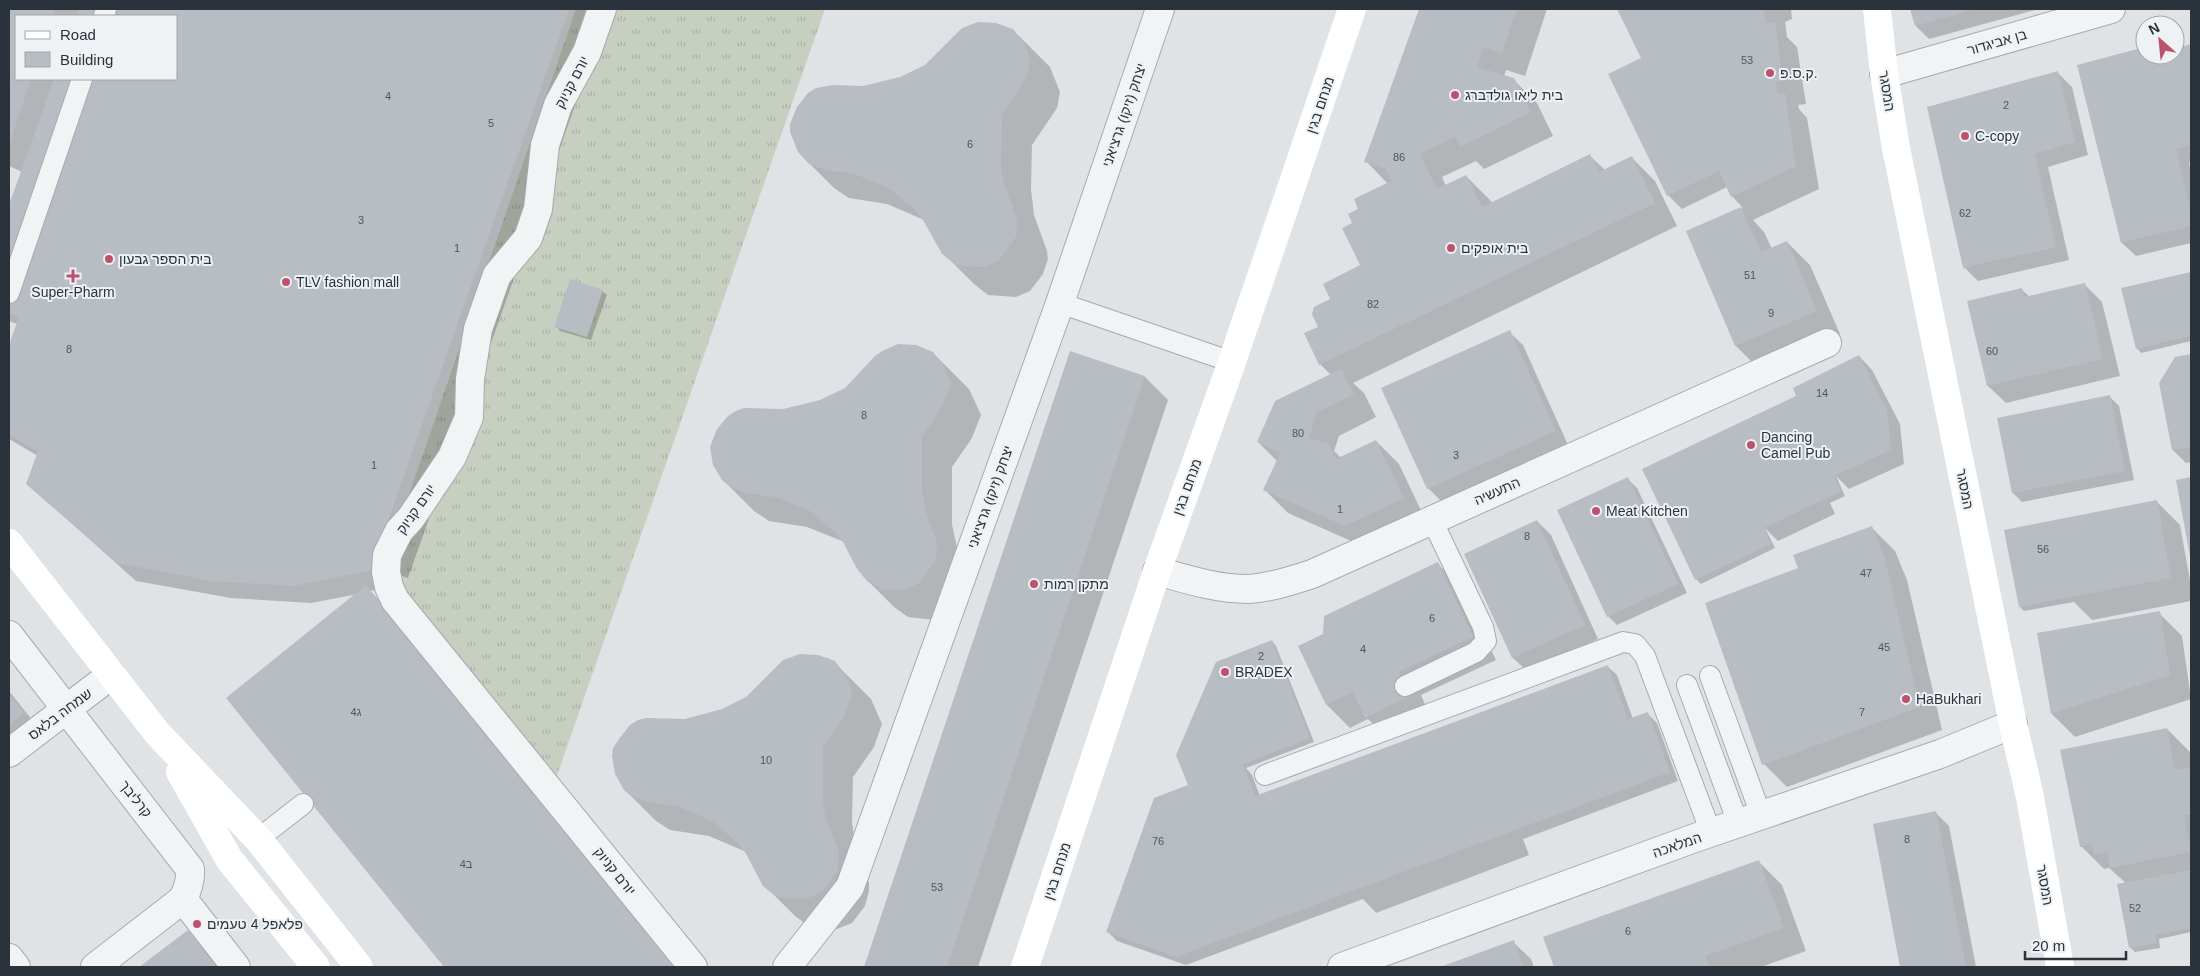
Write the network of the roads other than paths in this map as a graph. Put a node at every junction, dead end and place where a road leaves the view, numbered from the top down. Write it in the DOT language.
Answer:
graph roads {
  1 [pos="602,9"];
  2 [pos="1160,9"];
  3 [pos="1352,9"];
  4 [pos="1877,9"];
  5 [pos="2111,9"];
  6 [pos="1884,74"];
  7 [pos="82,80"];
  8 [pos="9,293"];
  9 [pos="1060,304"];
  10 [pos="1827,343"];
  11 [pos="1232,362"];
  12 [pos="1432,520"];
  13 [pos="9,543"];
  14 [pos="1157,571"];
  15 [pos="9,636"];
  16 [pos="112,675"];
  17 [pos="1710,676"];
  18 [pos="1687,685"];
  19 [pos="1405,686"];
  20 [pos="67,709"];
  21 [pos="2013,724"];
  22 [pos="158,734"];
  23 [pos="9,753"];
  24 [pos="1265,775"];
  25 [pos="303,804"];
  26 [pos="1750,819"];
  27 [pos="1711,833"];
  28 [pos="258,839"];
  29 [pos="183,899"];
  30 [pos="9,958"];
  31 [pos="16,967"];
  32 [pos="95,967"];
  33 [pos="236,967"];
  34 [pos="316,967"];
  35 [pos="358,967"];
  36 [pos="692,967"];
  37 [pos="787,967"];
  38 [pos="1025,967"];
  39 [pos="1342,967"];
  40 [pos="2060,967"];
  1 -- 36 [label="street, יורם קניוק"];
  2 -- 9 [label="street, יצחק (זיקו) גרציאני"];
  3 -- 11 [label="street, מנחם בגין"];
  4 -- 6 [label="street, המסגר"];
  5 -- 6 [label="street, בן אביגדור"];
  6 -- 21 [label="street, המסגר"];
  7 -- 8 [label="lane"];
  9 -- 11 [label="lane"];
  9 -- 37 [label="street, יצחק (זיקו) גרציאני"];
  10 -- 12 [label="street, התעשיה"];
  11 -- 14 [label="street, מנחם בגין"];
  12 -- 14 [label="street, התעשיה"];
  12 -- 19 [label="lane"];
  13 -- 16 [label="street"];
  14 -- 38 [label="street, מנחם בגין"];
  15 -- 20 [label="street, קרליבך"];
  16 -- 20 [label="street, שמחה בלאס"];
  16 -- 22 [label="street"];
  17 -- 26 [label="lane"];
  18 -- 26 [label="lane"];
  20 -- 23 [label="street, שמחה בלאס"];
  20 -- 29 [label="street, קרליבך"];
  21 -- 26 [label="street, המלאכה"];
  21 -- 40 [label="street, המסגר"];
  22 -- 28 [label="street"];
  22 -- 34 [label="street"];
  24 -- 27 [label="lane"];
  25 -- 28 [label="lane"];
  26 -- 27 [label="street, המלאכה"];
  27 -- 39 [label="street, המלאכה"];
  28 -- 35 [label="street"];
  29 -- 32 [label="street"];
  29 -- 33 [label="street"];
  30 -- 31 [label="street"];
}
